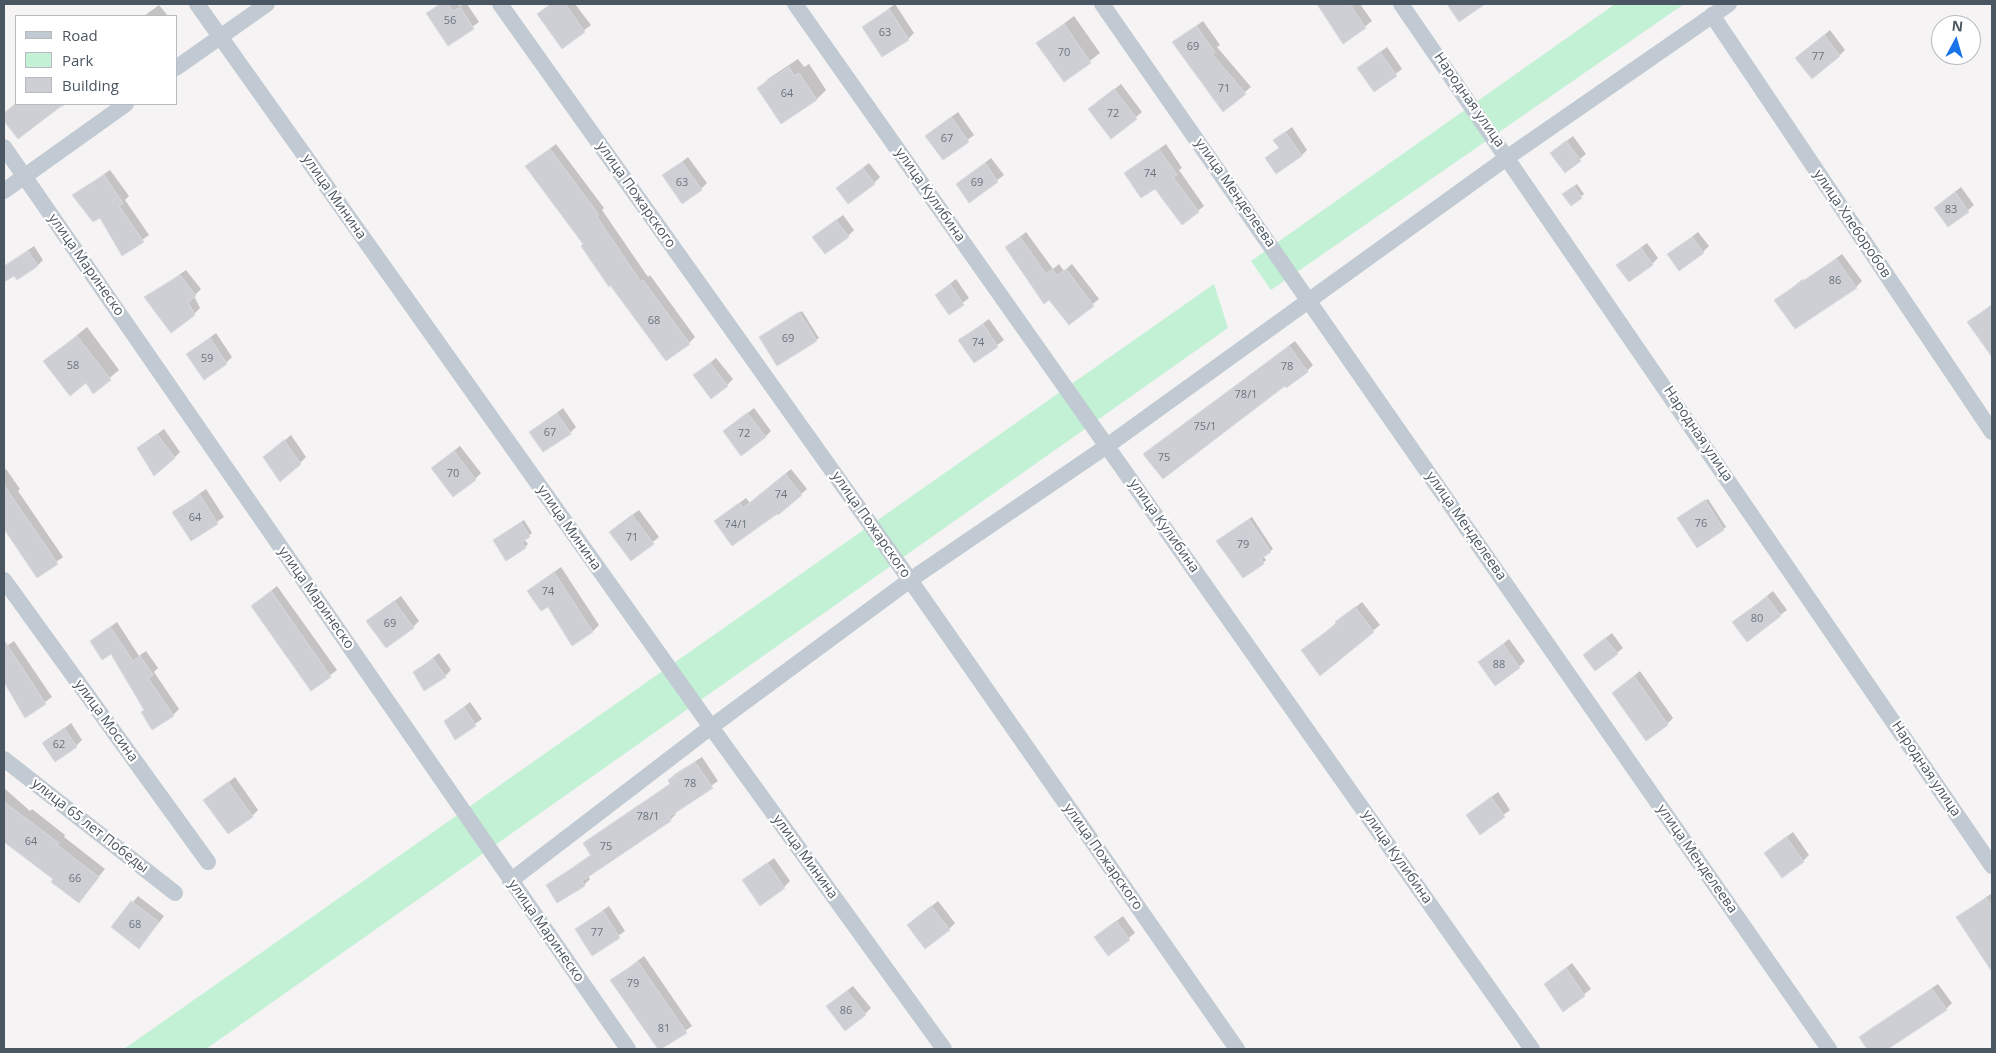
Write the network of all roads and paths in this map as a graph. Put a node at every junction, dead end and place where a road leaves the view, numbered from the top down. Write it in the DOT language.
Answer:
graph roads {
  1 [pos="197,4"];
  2 [pos="267,4"];
  3 [pos="500,4"];
  4 [pos="795,4"];
  5 [pos="1102,4"];
  6 [pos="1401,4"];
  7 [pos="1729,4"];
  8 [pos="1712,15"];
  9 [pos="220,36"];
  10 [pos="178,67"];
  11 [pos="125,105"];
  12 [pos="4,146"];
  13 [pos="1508,157"];
  14 [pos="25,176"];
  15 [pos="4,191"];
  16 [pos="1311,301"];
  17 [pos="1992,432"];
  18 [pos="1107,446"];
  19 [pos="4,580"];
  20 [pos="910,580"];
  21 [pos="711,727"];
  22 [pos="4,759"];
  23 [pos="208,862"];
  24 [pos="1992,866"];
  25 [pos="510,881"];
  26 [pos="175,893"];
  27 [pos="628,1049"];
  28 [pos="944,1049"];
  29 [pos="1237,1049"];
  30 [pos="1532,1049"];
  31 [pos="1829,1049"];
  1 -- 9 [label="street, улица Минина"];
  2 -- 9 [label="street"];
  3 -- 20 [label="street, улица Пожарского"];
  4 -- 18 [label="street, улица Кулибина"];
  5 -- 16 [label="street, улица Менделеева"];
  6 -- 13 [label="street, Народная улица"];
  7 -- 8 [label="street"];
  8 -- 13 [label="street"];
  8 -- 17 [label="street, улица Хлеборобов"];
  9 -- 10 [label="street"];
  9 -- 21 [label="street, улица Минина"];
  11 -- 14 [label="street"];
  12 -- 14 [label="street, улица Маринеско"];
  13 -- 16 [label="street"];
  13 -- 24 [label="street, Народная улица"];
  14 -- 15 [label="street"];
  14 -- 25 [label="street, улица Маринеско"];
  16 -- 18 [label="street"];
  16 -- 31 [label="street, улица Менделеева"];
  18 -- 20 [label="street"];
  18 -- 30 [label="street, улица Кулибина"];
  19 -- 23 [label="street, улица Мосина"];
  20 -- 21 [label="street"];
  20 -- 29 [label="street, улица Пожарского"];
  21 -- 25 [label="street"];
  21 -- 28 [label="street, улица Минина"];
  22 -- 26 [label="street, улица 65 лет Победы"];
  25 -- 27 [label="street, улица Маринеско"];
}
